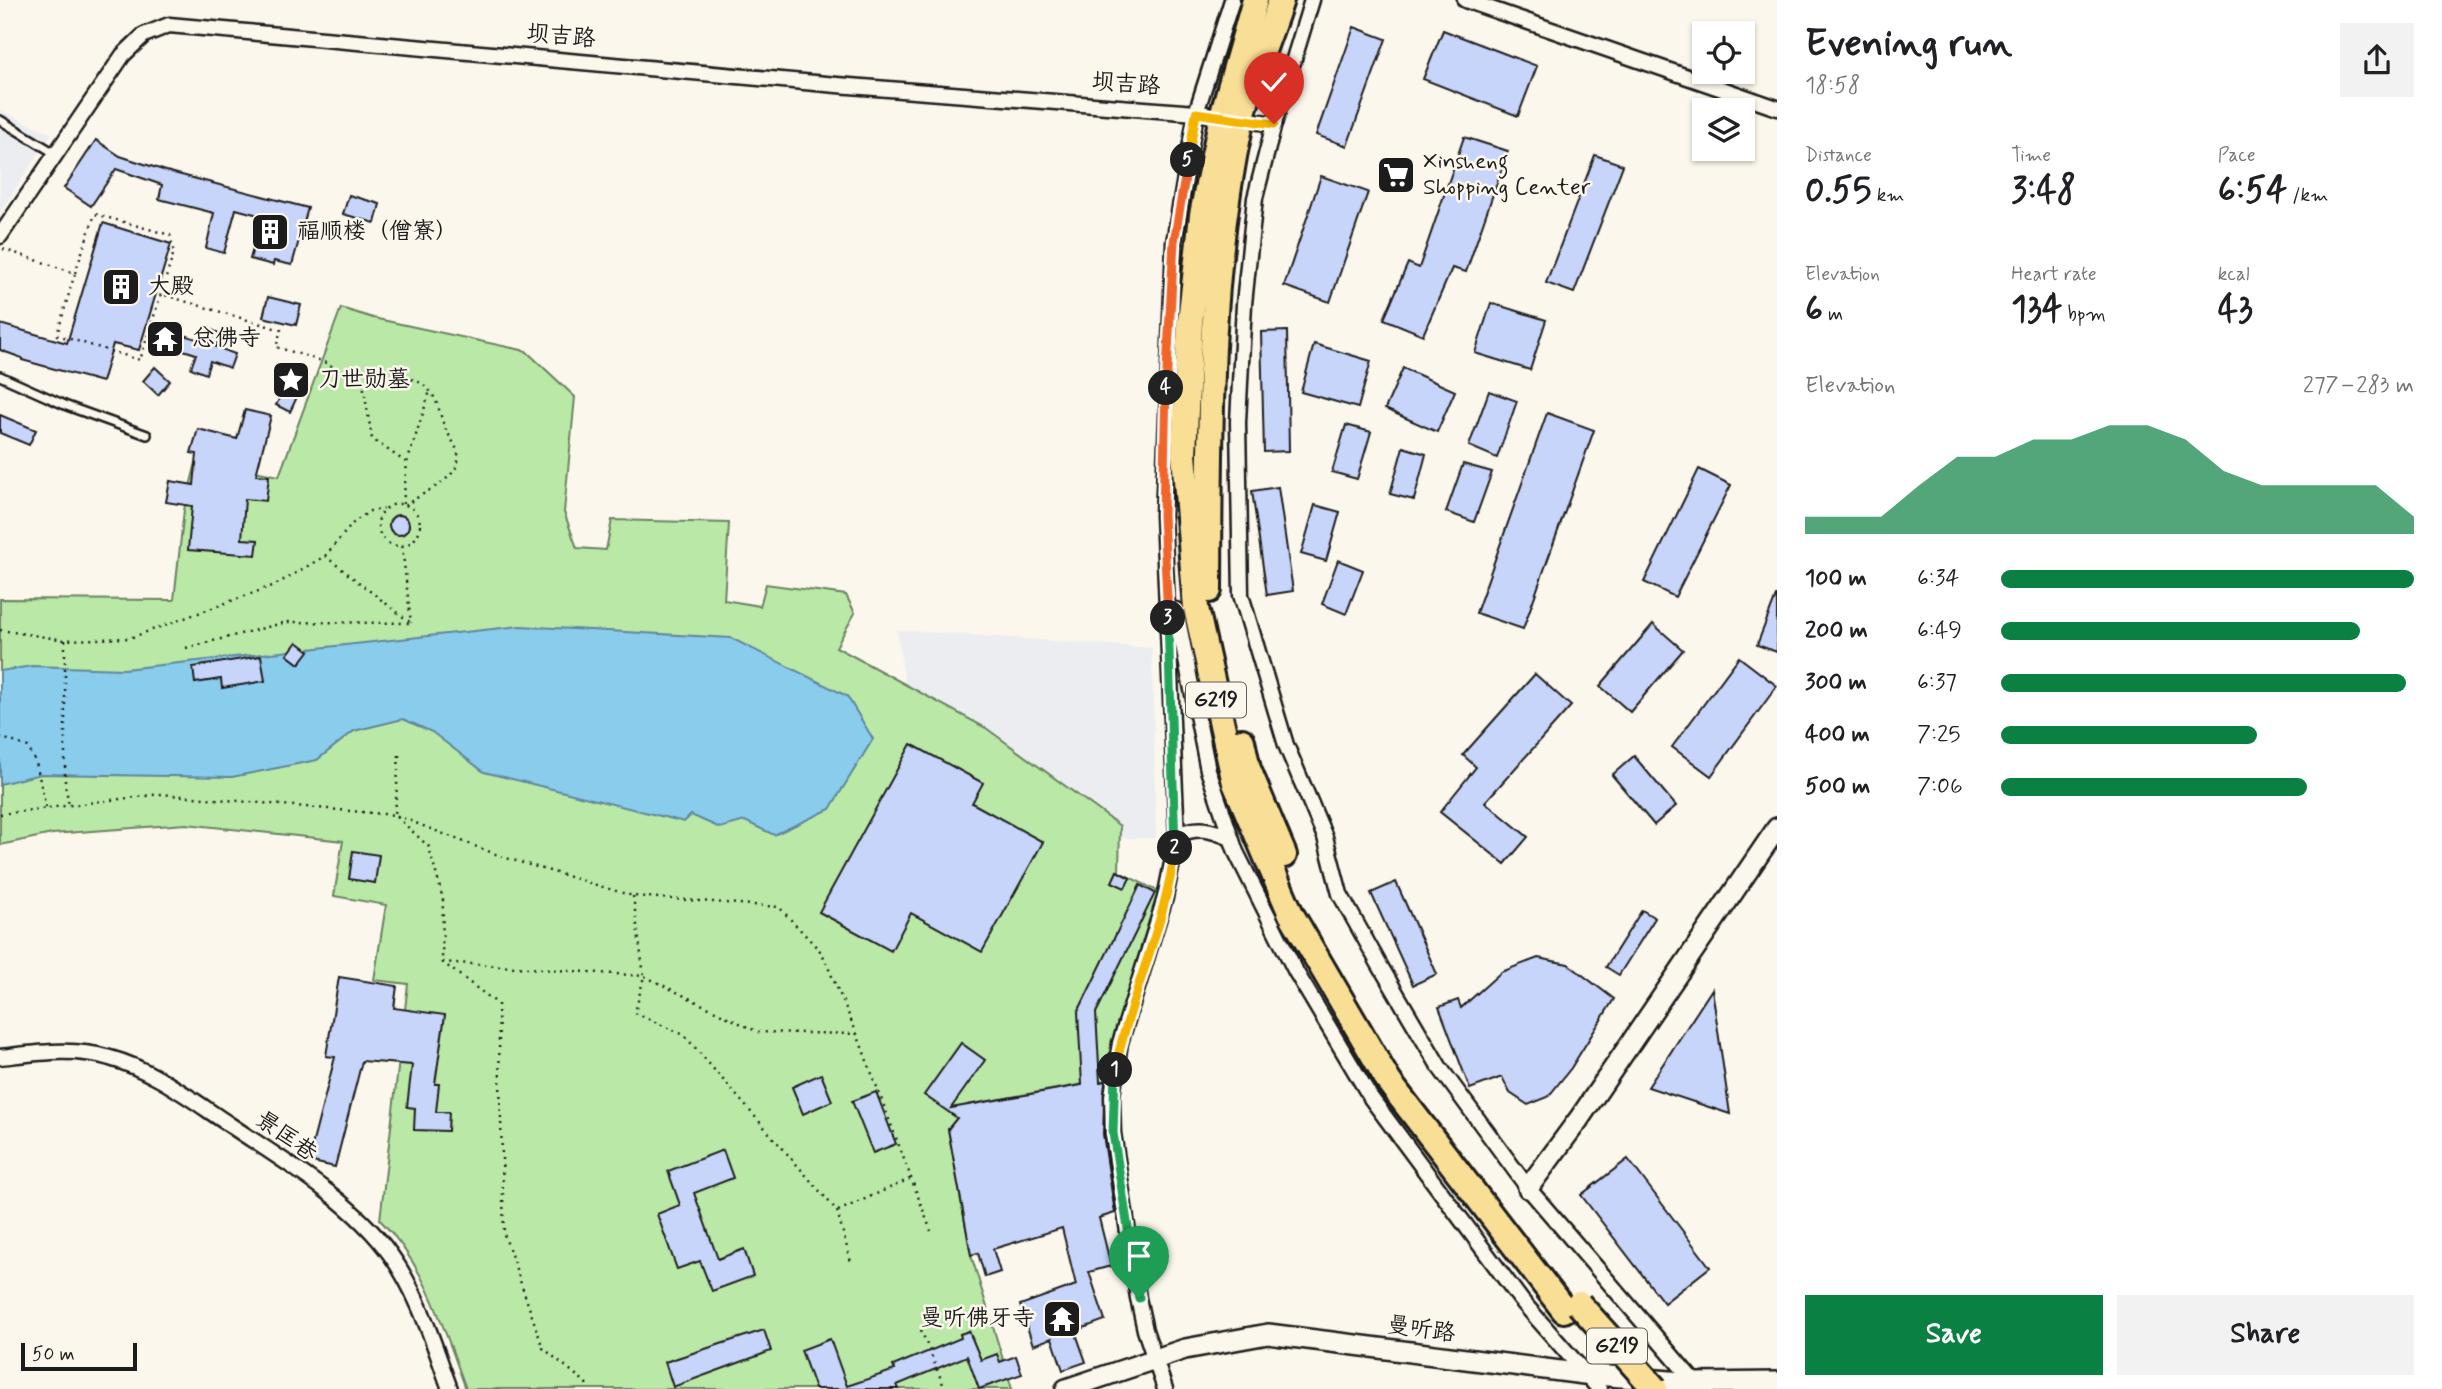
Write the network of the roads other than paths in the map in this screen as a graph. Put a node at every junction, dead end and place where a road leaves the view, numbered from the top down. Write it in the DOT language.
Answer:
graph roads {
  1 [pos="1232,0"];
  2 [pos="1255,0"];
  3 [pos="1281,0"];
  4 [pos="1312,0"];
  5 [pos="1465,0"];
  6 [pos="1777,108"];
  7 [pos="1196,113"];
  8 [pos="1232,118"];
  9 [pos="0,121"];
  10 [pos="1274,124"];
  11 [pos="56,154"];
  12 [pos="0,236"];
  13 [pos="0,376"];
  14 [pos="146,435"];
  15 [pos="1163,515"];
  16 [pos="1189,515"];
  17 [pos="1777,828"];
  18 [pos="1177,835"];
  19 [pos="1231,838"];
  20 [pos="0,1057"];
  21 [pos="1528,1188"];
  22 [pos="1571,1307"];
  23 [pos="1154,1359"];
  24 [pos="1593,1382"];
  25 [pos="1777,1382"];
  26 [pos="1697,1386"];
  27 [pos="450,1389"];
  28 [pos="1066,1389"];
  29 [pos="1165,1389"];
  30 [pos="1632,1389"];
  31 [pos="1655,1389"];
  1 -- 7 [label="street"];
  2 -- 8 [label="highway, G219"];
  3 -- 8 [label="highway, G219"];
  4 -- 10 [label="street"];
  5 -- 6 [label="street"];
  7 -- 8 [label="street, 坝吉路"];
  7 -- 11 [label="street, 坝吉路"];
  7 -- 15 [label="street"];
  8 -- 10 [label="street, 坝吉路"];
  8 -- 16 [label="highway, G219"];
  8 -- 22 [label="highway, G219"];
  9 -- 11 [label="lane"];
  10 -- 21 [label="street"];
  11 -- 12 [label="street, 坝吉路"];
  13 -- 14 [label="lane"];
  15 -- 16 [label="street"];
  15 -- 18 [label="street"];
  15 -- 19 [label="street"];
  16 -- 22 [label="highway, G219"];
  17 -- 21 [label="street"];
  18 -- 19 [label="street"];
  18 -- 23 [label="street"];
  19 -- 24 [label="street"];
  20 -- 27 [label="street, 景匡巷"];
  21 -- 26 [label="street"];
  22 -- 30 [label="highway, G219"];
  22 -- 31 [label="highway, G219, bridge"];
  23 -- 24 [label="street, 曼听路"];
  23 -- 28 [label="street, 曼听路"];
  23 -- 29 [label="street"];
  24 -- 26 [label="street, 曼听路"];
  25 -- 26 [label="street, 曼听路"];
}
